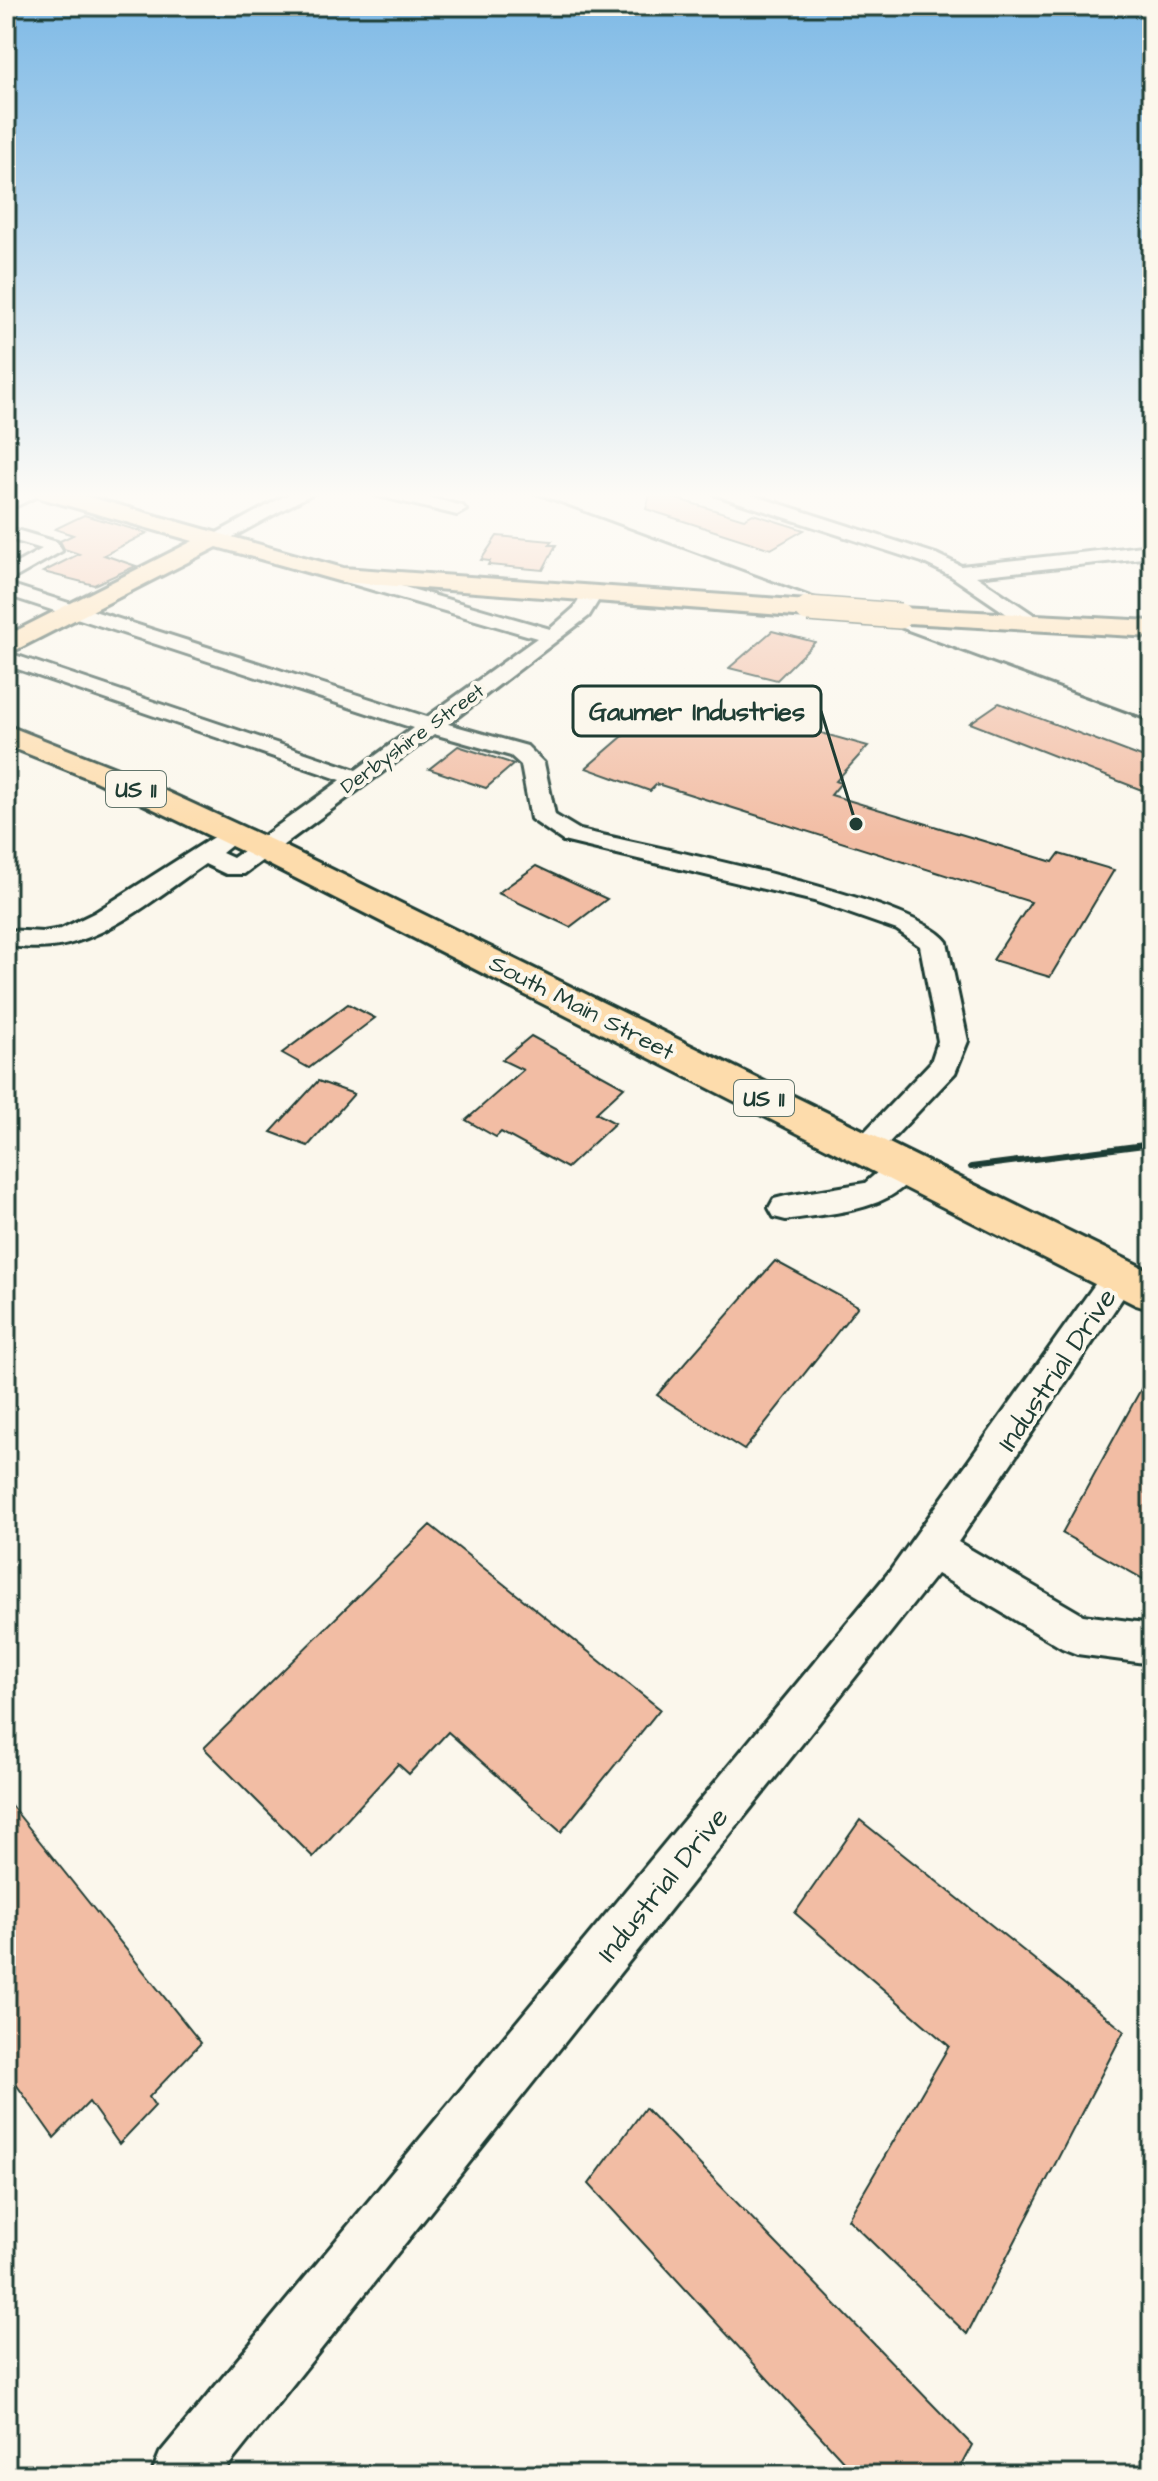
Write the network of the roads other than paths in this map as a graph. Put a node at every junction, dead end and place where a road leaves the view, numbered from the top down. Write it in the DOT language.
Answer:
graph roads {
  1 [pos="59,607"];
  2 [pos="85,607"];
  3 [pos="452,607"];
  4 [pos="585,607"];
  5 [pos="778,607"];
  6 [pos="1009,607"];
  7 [pos="75,612"];
  8 [pos="1033,623"];
  9 [pos="1149,631"];
  10 [pos="553,636"];
  11 [pos="6,647"];
  12 [pos="6,658"];
  13 [pos="428,725"];
  14 [pos="12,742"];
  15 [pos="357,778"];
  16 [pos="250,842"];
  17 [pos="6,938"];
  18 [pos="865,1148"];
  19 [pos="904,1167"];
  20 [pos="786,1208"];
  21 [pos="1136,1283"];
  22 [pos="932,1549"];
  23 [pos="1152,1644"];
  24 [pos="182,2475"];
  1 -- 7 [label="street"];
  2 -- 7 [label="main road"];
  3 -- 10 [label="street"];
  4 -- 10 [label="street, Derbyshire Street"];
  5 -- 8 [label="main road, bridge"];
  6 -- 8 [label="street"];
  7 -- 11 [label="main road"];
  7 -- 13 [label="street"];
  8 -- 9 [label="main road"];
  10 -- 13 [label="street, Derbyshire Street"];
  12 -- 15 [label="street"];
  13 -- 15 [label="street, Derbyshire Street"];
  13 -- 18 [label="street"];
  14 -- 16 [label="main road, South Main Street / US 11"];
  15 -- 16 [label="street, Derbyshire Street"];
  16 -- 17 [label="street, Derbyshire Street"];
  16 -- 18 [label="main road, South Main Street / US 11"];
  18 -- 19 [label="main road, South Main Street / US 11"];
  19 -- 20 [label="street"];
  19 -- 21 [label="main road, South Main Street / US 11"];
  21 -- 22 [label="street, Industrial Drive"];
  22 -- 23 [label="street"];
  22 -- 24 [label="street, Industrial Drive"];
}
